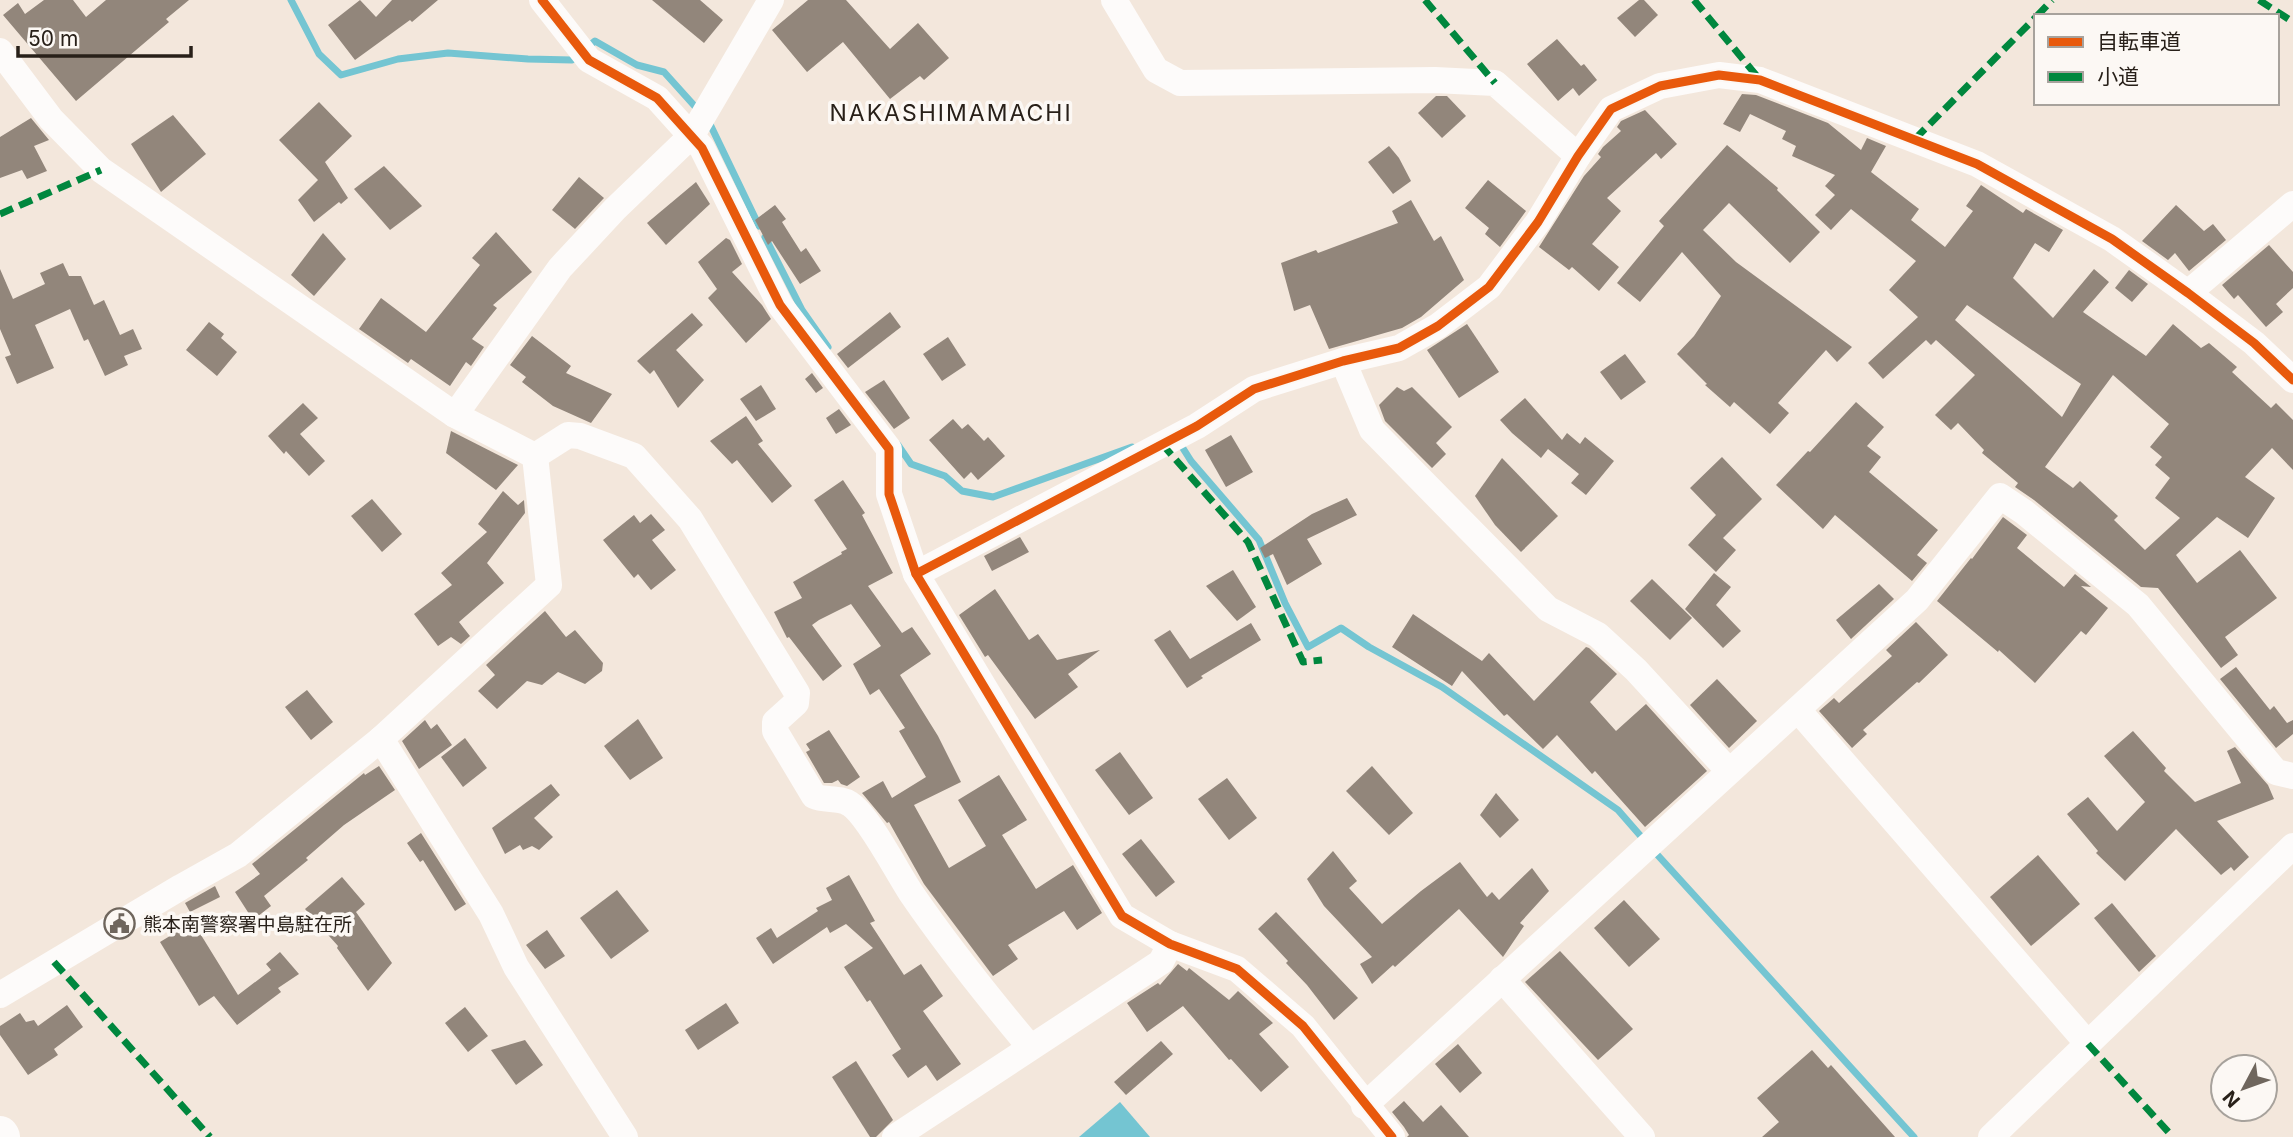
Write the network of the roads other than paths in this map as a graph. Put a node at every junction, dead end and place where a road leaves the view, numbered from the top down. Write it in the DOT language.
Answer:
graph roads {
  1 [pos="542,0"];
  2 [pos="771,0"];
  3 [pos="1114,0"];
  4 [pos="0,51"];
  5 [pos="692,135"];
  6 [pos="1578,156"];
  7 [pos="2293,204"];
  8 [pos="2188,293"];
  9 [pos="1343,361"];
  10 [pos="2293,380"];
  11 [pos="455,415"];
  12 [pos="535,456"];
  13 [pos="916,574"];
  14 [pos="1798,709"];
  15 [pos="381,739"];
  16 [pos="1729,771"];
  17 [pos="2293,776"];
  18 [pos="2293,846"];
  19 [pos="1170,944"];
  20 [pos="1502,979"];
  21 [pos="0,995"];
  22 [pos="2088,1044"];
  23 [pos="1030,1047"];
  24 [pos="1364,1106"];
  25 [pos="625,1137"];
  26 [pos="895,1137"];
  27 [pos="1392,1137"];
  28 [pos="1642,1137"];
  29 [pos="1991,1137"];
  1 -- 5 [label="street"];
  2 -- 5 [label="street"];
  3 -- 6 [label="street"];
  4 -- 11 [label="street"];
  5 -- 11 [label="street"];
  5 -- 13 [label="street"];
  6 -- 8 [label="street"];
  6 -- 9 [label="street"];
  7 -- 8 [label="street"];
  8 -- 10 [label="street"];
  9 -- 13 [label="street"];
  9 -- 16 [label="street"];
  11 -- 12 [label="street"];
  12 -- 15 [label="street"];
  12 -- 23 [label="street"];
  13 -- 19 [label="street"];
  14 -- 16 [label="street"];
  14 -- 17 [label="street"];
  14 -- 22 [label="street"];
  15 -- 21 [label="street"];
  15 -- 25 [label="street"];
  16 -- 20 [label="street"];
  18 -- 22 [label="street"];
  19 -- 23 [label="street"];
  19 -- 24 [label="street"];
  20 -- 24 [label="street"];
  20 -- 28 [label="street"];
  22 -- 29 [label="street"];
  23 -- 26 [label="street"];
  24 -- 27 [label="street"];
}
